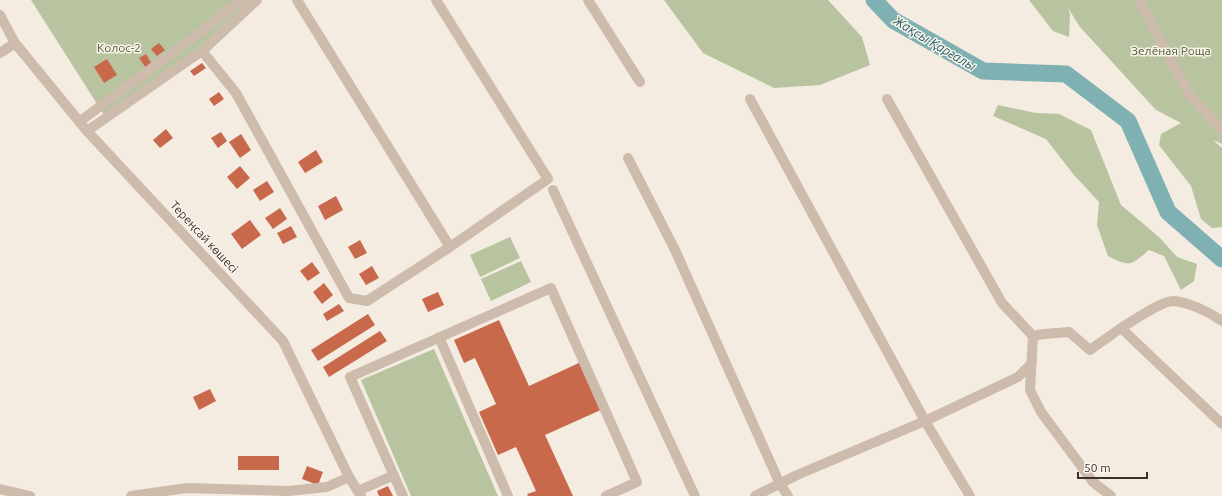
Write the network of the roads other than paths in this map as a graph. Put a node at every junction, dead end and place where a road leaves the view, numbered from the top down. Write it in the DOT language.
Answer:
graph roads {
  1 [pos="241,0"];
  2 [pos="257,0"];
  3 [pos="297,0"];
  4 [pos="436,0"];
  5 [pos="588,0"];
  6 [pos="1140,0"];
  7 [pos="0,15"];
  8 [pos="15,43"];
  9 [pos="202,52"];
  10 [pos="0,53"];
  11 [pos="640,82"];
  12 [pos="750,99"];
  13 [pos="887,99"];
  14 [pos="79,122"];
  15 [pos="1222,130"];
  16 [pos="87,131"];
  17 [pos="628,158"];
  18 [pos="553,190"];
  19 [pos="450,246"];
  20 [pos="1222,321"];
  21 [pos="1121,328"];
  22 [pos="1033,336"];
  23 [pos="439,337"];
  24 [pos="1032,363"];
  25 [pos="925,421"];
  26 [pos="1222,424"];
  27 [pos="394,475"];
  28 [pos="349,477"];
  29 [pos="780,484"];
  30 [pos="0,489"];
  31 [pos="189,492"];
  32 [pos="360,494"];
  33 [pos="30,496"];
  34 [pos="131,496"];
  35 [pos="403,496"];
  36 [pos="508,496"];
  37 [pos="606,496"];
  38 [pos="695,496"];
  39 [pos="755,496"];
  40 [pos="788,496"];
  41 [pos="970,496"];
  42 [pos="1111,496"];
  1 -- 14 [label="street"];
  2 -- 9 [label="street"];
  3 -- 19 [label="street"];
  4 -- 19 [label="street"];
  5 -- 11 [label="street"];
  6 -- 15 [label="street"];
  7 -- 8 [label="street, Тереңсай көшесі"];
  8 -- 10 [label="street"];
  8 -- 14 [label="street, Тереңсай көшесі"];
  9 -- 16 [label="street"];
  9 -- 19 [label="street"];
  12 -- 25 [label="street"];
  13 -- 22 [label="street"];
  14 -- 16 [label="street, Тереңсай көшесі"];
  16 -- 28 [label="street, Тереңсай көшесі"];
  17 -- 29 [label="street"];
  18 -- 38 [label="street"];
  20 -- 21 [label="street"];
  21 -- 22 [label="street"];
  21 -- 26 [label="street"];
  22 -- 24 [label="street"];
  23 -- 27 [label="street"];
  23 -- 36 [label="street"];
  23 -- 37 [label="street"];
  24 -- 25 [label="street"];
  24 -- 42 [label="street"];
  25 -- 29 [label="street"];
  25 -- 41 [label="street"];
  27 -- 32 [label="street"];
  27 -- 35 [label="street"];
  28 -- 31 [label="street"];
  28 -- 32 [label="street, Тереңсай көшесі"];
  29 -- 39 [label="street"];
  29 -- 40 [label="street"];
  30 -- 33 [label="street"];
  31 -- 34 [label="street"];
}
